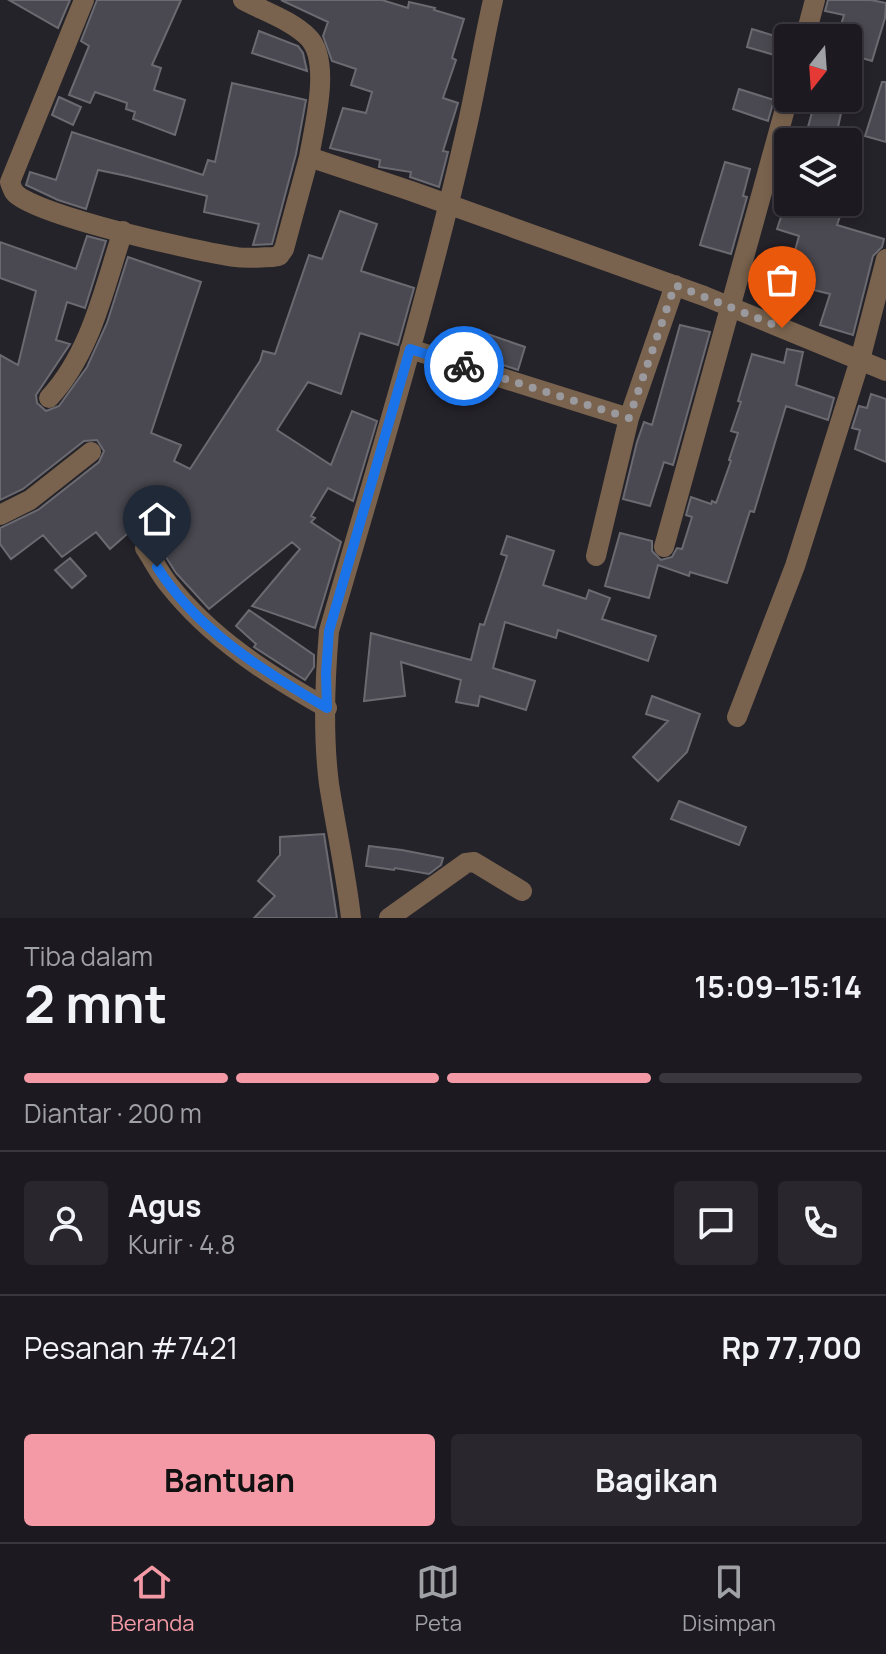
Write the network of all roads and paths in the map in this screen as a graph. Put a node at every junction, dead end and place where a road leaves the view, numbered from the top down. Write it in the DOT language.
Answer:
graph roads {
  1 [pos="84,0"];
  2 [pos="243,0"];
  3 [pos="493,0"];
  4 [pos="815,0"];
  5 [pos="809,24"];
  6 [pos="784,112"];
  7 [pos="309,157"];
  8 [pos="448,204"];
  9 [pos="123,231"];
  10 [pos="886,259"];
  11 [pos="675,285"];
  12 [pos="729,306"];
  13 [pos="410,349"];
  14 [pos="860,360"];
  15 [pos="886,371"];
  16 [pos="49,398"];
  17 [pos="629,418"];
  18 [pos="91,452"];
  19 [pos="0,515"];
  20 [pos="664,547"];
  21 [pos="145,548"];
  22 [pos="596,556"];
  23 [pos="327,708"];
  24 [pos="737,717"];
  25 [pos="522,891"];
  26 [pos="351,918"];
  27 [pos="389,918"];
  1 -- 9 [label="street"];
  2 -- 7 [label="street"];
  3 -- 8 [label="street"];
  4 -- 5 [label="street"];
  6 -- 12 [label="street"];
  7 -- 8 [label="street"];
  7 -- 9 [label="street"];
  8 -- 11 [label="street"];
  8 -- 13 [label="street"];
  9 -- 16 [label="street"];
  10 -- 14 [label="street"];
  11 -- 12 [label="street"];
  11 -- 17 [label="street"];
  12 -- 14 [label="street"];
  12 -- 20 [label="street"];
  13 -- 17 [label="street"];
  13 -- 23 [label="street"];
  14 -- 15 [label="street"];
  14 -- 24 [label="street"];
  17 -- 22 [label="street"];
  18 -- 19 [label="street"];
  21 -- 23 [label="street"];
  23 -- 26 [label="street"];
  25 -- 27 [label="street"];
}
